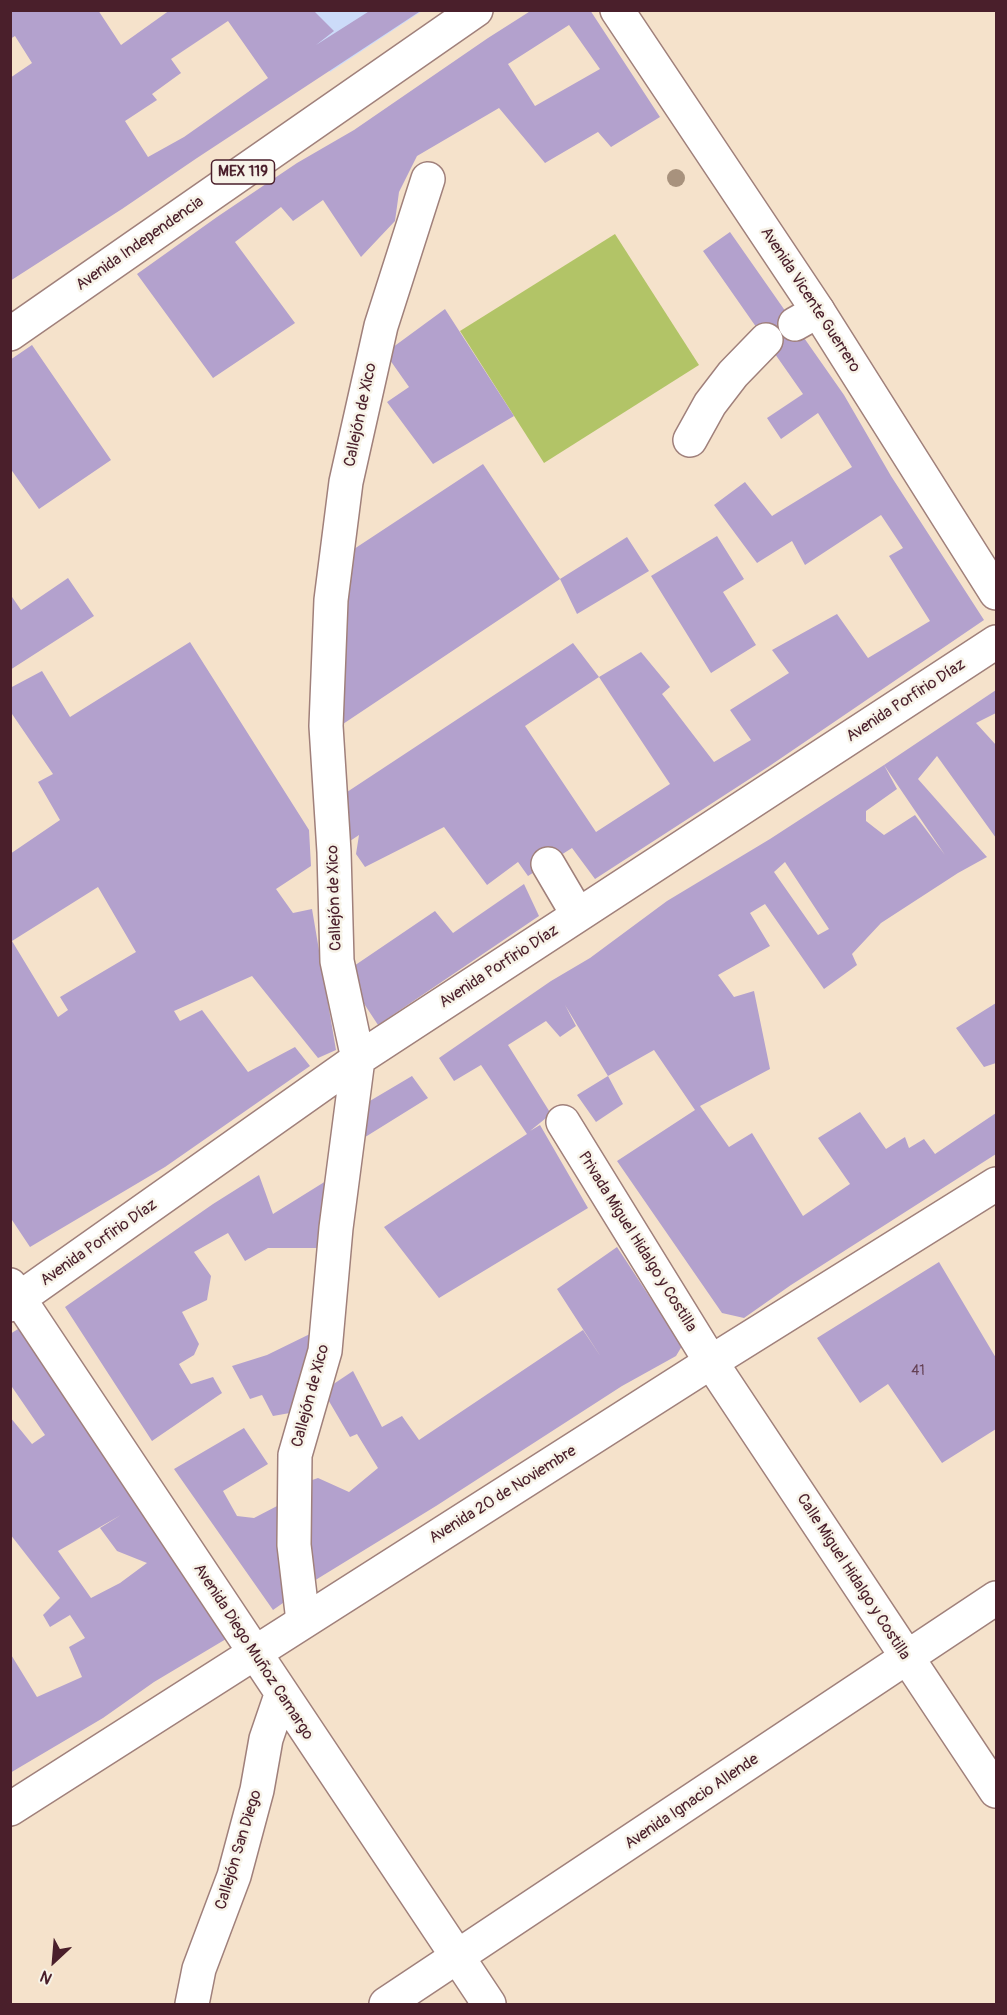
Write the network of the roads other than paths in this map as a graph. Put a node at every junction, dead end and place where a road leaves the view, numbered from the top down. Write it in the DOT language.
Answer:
graph roads {
  1 [pos="476,10"];
  2 [pos="617,10"];
  3 [pos="428,178"];
  4 [pos="10,334"];
  5 [pos="766,340"];
  6 [pos="690,440"];
  7 [pos="996,592"];
  8 [pos="996,642"];
  9 [pos="548,864"];
  10 [pos="578,915"];
  11 [pos="358,1059"];
  12 [pos="563,1122"];
  13 [pos="996,1184"];
  14 [pos="14,1296"];
  15 [pos="711,1362"];
  16 [pos="996,1598"];
  17 [pos="303,1621"];
  18 [pos="254,1653"];
  19 [pos="907,1659"];
  20 [pos="281,1695"];
  21 [pos="996,1791"];
  22 [pos="10,1809"];
  23 [pos="458,1958"];
  24 [pos="192,2004"];
  25 [pos="386,2004"];
  26 [pos="489,2004"];
  1 -- 4 [label="street, Avenida Independencia / MEX 119"];
  2 -- 7 [label="street, Avenida Vicente Guerrero"];
  3 -- 11 [label="street, Callejón de Xico"];
  5 -- 6 [label="street"];
  8 -- 10 [label="street, Avenida Porfirio Díaz"];
  9 -- 10 [label="street"];
  10 -- 11 [label="street, Avenida Porfirio Díaz"];
  11 -- 14 [label="street, Avenida Porfirio Díaz"];
  11 -- 17 [label="street, Callejón de Xico"];
  12 -- 15 [label="street, Privada Miguel Hidalgo y Costilla"];
  13 -- 15 [label="street, Avenida 20 de Noviembre"];
  14 -- 18 [label="street, Avenida Diego Muñoz Camargo"];
  15 -- 17 [label="street, Avenida 20 de Noviembre"];
  15 -- 19 [label="street, Calle Miguel Hidalgo y Costilla"];
  16 -- 19 [label="street, Avenida Ignacio Allende"];
  17 -- 18 [label="street, Avenida 20 de Noviembre"];
  18 -- 20 [label="street, Avenida Diego Muñoz Camargo"];
  18 -- 22 [label="street, Avenida 20 de Noviembre"];
  19 -- 21 [label="street, Calle Miguel Hidalgo y Costilla"];
  19 -- 23 [label="street, Avenida Ignacio Allende"];
  20 -- 23 [label="street, Avenida Diego Muñoz Camargo"];
  20 -- 24 [label="street, Callejón San Diego"];
  23 -- 25 [label="street, Avenida Ignacio Allende"];
  23 -- 26 [label="street, Avenida Diego Muñoz Camargo"];
}
